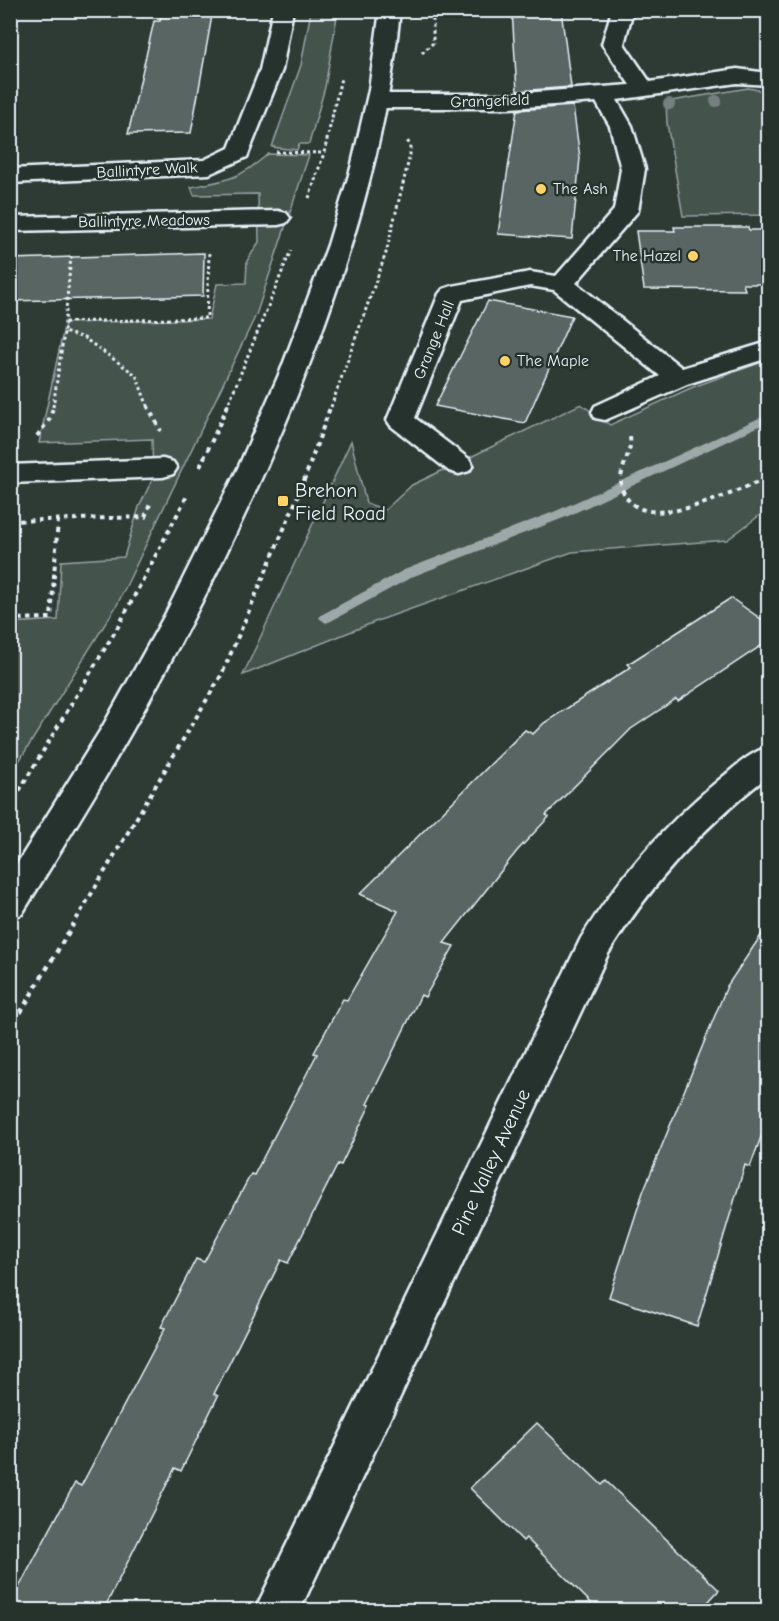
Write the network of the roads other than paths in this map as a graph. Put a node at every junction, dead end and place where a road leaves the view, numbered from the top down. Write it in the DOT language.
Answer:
graph roads {
  1 [pos="283,10"];
  2 [pos="390,10"];
  3 [pos="623,10"];
  4 [pos="768,79"];
  5 [pos="644,89"];
  6 [pos="603,95"];
  7 [pos="378,101"];
  8 [pos="10,176"];
  9 [pos="278,218"];
  10 [pos="10,224"];
  11 [pos="562,284"];
  12 [pos="768,350"];
  13 [pos="678,378"];
  14 [pos="605,412"];
  15 [pos="459,465"];
  16 [pos="163,468"];
  17 [pos="22,473"];
  18 [pos="768,759"];
  19 [pos="10,905"];
  20 [pos="285,1608"];
  1 -- 8 [label="street, Ballintyre Walk"];
  2 -- 7 [label="street"];
  3 -- 5 [label="street"];
  4 -- 5 [label="street, Grangefield"];
  5 -- 6 [label="street, Grangefield"];
  6 -- 7 [label="street, Grangefield"];
  6 -- 11 [label="street"];
  7 -- 19 [label="street"];
  9 -- 10 [label="street, Ballintyre Meadows"];
  11 -- 13 [label="street"];
  11 -- 15 [label="street, Grange Hall"];
  12 -- 13 [label="street"];
  13 -- 14 [label="street"];
  16 -- 17 [label="street"];
  18 -- 20 [label="street, Pine Valley Avenue"];
}
